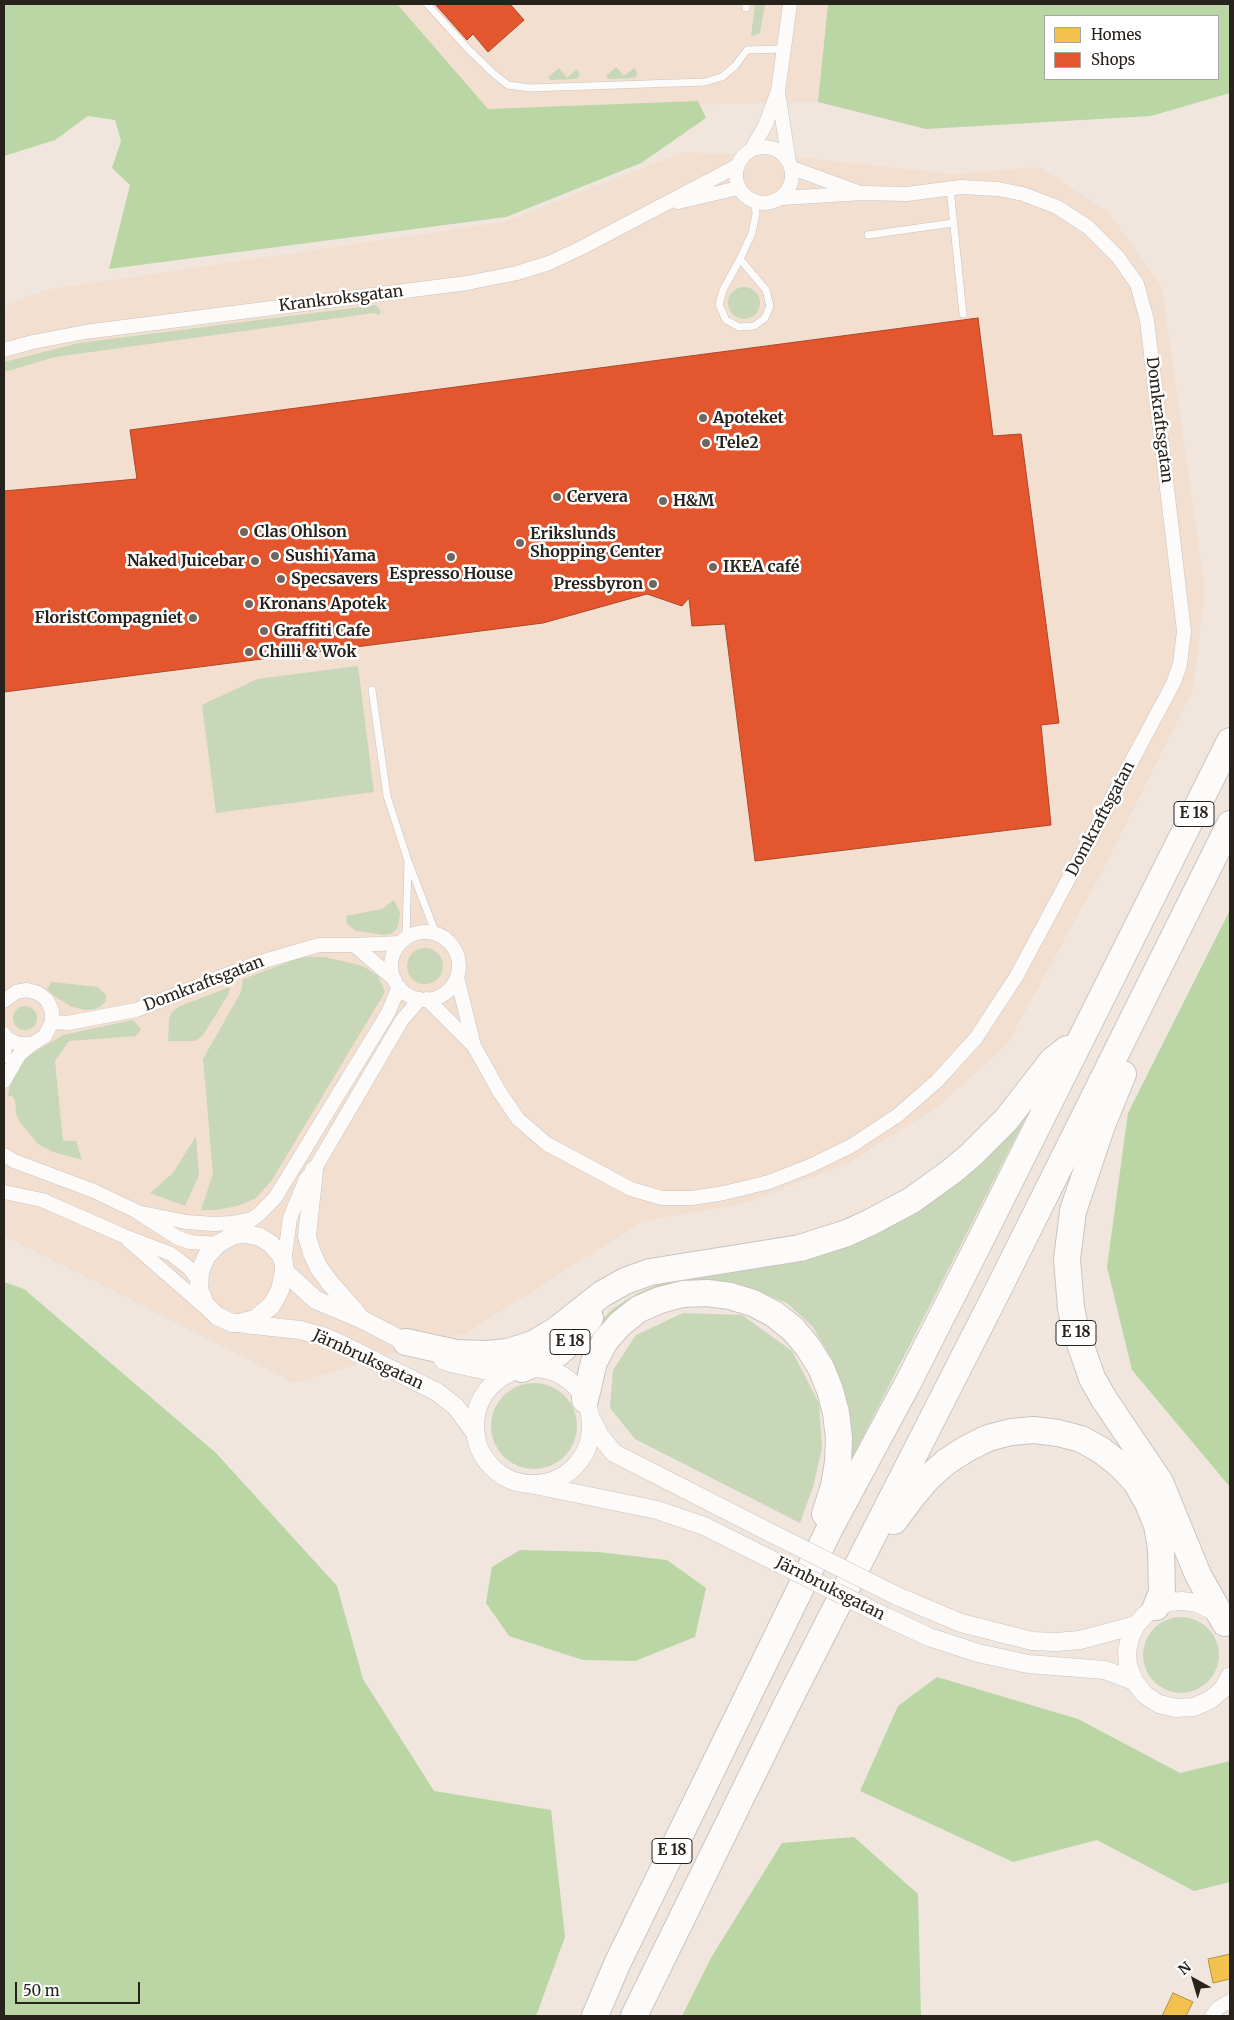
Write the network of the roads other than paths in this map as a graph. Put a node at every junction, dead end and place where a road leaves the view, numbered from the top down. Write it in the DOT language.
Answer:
graph roads {
  1 [pos="427,4"];
  2 [pos="790,4"];
  3 [pos="784,49"];
  4 [pos="778,91"];
  5 [pos="751,150"];
  6 [pos="790,165"];
  7 [pos="737,166"];
  8 [pos="738,188"];
  9 [pos="950,188"];
  10 [pos="863,193"];
  11 [pos="782,198"];
  12 [pos="755,202"];
  13 [pos="665,205"];
  14 [pos="953,223"];
  15 [pos="868,235"];
  16 [pos="740,258"];
  17 [pos="963,314"];
  18 [pos="4,350"];
  19 [pos="372,690"];
  20 [pos="1230,741"];
  21 [pos="1230,824"];
  22 [pos="408,861"];
  23 [pos="436,934"];
  24 [pos="403,941"];
  25 [pos="354,945"];
  26 [pos="457,977"];
  27 [pos="397,983"];
  28 [pos="423,999"];
  29 [pos="4,1001"];
  30 [pos="1132,1018"];
  31 [pos="52,1022"];
  32 [pos="5,1036"];
  33 [pos="1081,1037"];
  34 [pos="32,1044"];
  35 [pos="474,1046"];
  36 [pos="4,1056"];
  37 [pos="4,1081"];
  38 [pos="4,1155"];
  39 [pos="314,1170"];
  40 [pos="4,1192"];
  41 [pos="136,1211"];
  42 [pos="258,1215"];
  43 [pos="124,1236"];
  44 [pos="221,1242"];
  45 [pos="284,1267"];
  46 [pos="676,1268"];
  47 [pos="199,1281"];
  48 [pos="211,1312"];
  49 [pos="362,1319"];
  50 [pos="240,1323"];
  51 [pos="406,1342"];
  52 [pos="514,1372"];
  53 [pos="587,1407"];
  54 [pos="476,1434"];
  55 [pos="530,1484"];
  56 [pos="866,1551"];
  57 [pos="1156,1607"];
  58 [pos="789,1610"];
  59 [pos="1136,1625"];
  60 [pos="1228,1629"];
  61 [pos="1230,1676"];
  62 [pos="1134,1681"];
  63 [pos="1230,1690"];
  64 [pos="1210,1700"];
  65 [pos="1230,2001"];
  66 [pos="594,2016"];
  67 [pos="634,2016"];
  68 [pos="1212,2016"];
  1 -- 3 [label="lane"];
  2 -- 3 [label="street"];
  3 -- 4 [label="street"];
  4 -- 5 [label="street"];
  4 -- 6 [label="street"];
  5 -- 6 [label="street"];
  5 -- 7 [label="street"];
  6 -- 10 [label="street, Domkraftsgatan"];
  6 -- 11 [label="street"];
  7 -- 8 [label="street"];
  7 -- 13 [label="street, Krankroksgatan"];
  8 -- 12 [label="street"];
  8 -- 13 [label="street, Krankroksgatan"];
  9 -- 10 [label="street, Domkraftsgatan"];
  9 -- 14 [label="lane"];
  9 -- 35 [label="street, Domkraftsgatan"];
  10 -- 11 [label="street, Domkraftsgatan"];
  11 -- 12 [label="street"];
  12 -- 16 [label="lane"];
  13 -- 18 [label="street, Krankroksgatan"];
  14 -- 15 [label="lane"];
  14 -- 17 [label="lane"];
  16 -- 16 [label="lane"];
  19 -- 22 [label="lane"];
  20 -- 33 [label="highway, E 18"];
  21 -- 30 [label="highway, E 18"];
  22 -- 23 [label="lane"];
  22 -- 24 [label="lane"];
  23 -- 24 [label="street"];
  23 -- 26 [label="street"];
  24 -- 25 [label="street, Domkraftsgatan"];
  24 -- 27 [label="street"];
  25 -- 27 [label="street"];
  25 -- 31 [label="street, Domkraftsgatan"];
  26 -- 28 [label="street"];
  26 -- 35 [label="street, Domkraftsgatan"];
  27 -- 28 [label="street"];
  27 -- 42 [label="street"];
  28 -- 35 [label="street, Domkraftsgatan"];
  28 -- 39 [label="street"];
  29 -- 31 [label="street"];
  30 -- 56 [label="highway, E 18"];
  30 -- 60 [label="highway, E 18"];
  31 -- 34 [label="street"];
  32 -- 34 [label="street"];
  32 -- 36 [label="street"];
  33 -- 46 [label="highway, E 18"];
  33 -- 58 [label="highway, E 18"];
  34 -- 37 [label="street"];
  38 -- 41 [label="street"];
  39 -- 45 [label="street"];
  39 -- 49 [label="street"];
  40 -- 43 [label="street"];
  41 -- 42 [label="street"];
  41 -- 44 [label="street"];
  42 -- 44 [label="street"];
  43 -- 47 [label="street"];
  43 -- 48 [label="street"];
  44 -- 45 [label="street"];
  44 -- 47 [label="street"];
  45 -- 49 [label="street, Järnbruksgatan"];
  45 -- 50 [label="street"];
  46 -- 51 [label="highway"];
  46 -- 52 [label="highway, E 18"];
  47 -- 48 [label="street"];
  48 -- 50 [label="street"];
  49 -- 51 [label="street, Järnbruksgatan"];
  50 -- 54 [label="street, Järnbruksgatan"];
  51 -- 52 [label="street, Järnbruksgatan"];
  52 -- 53 [label="street"];
  52 -- 54 [label="street"];
  53 -- 55 [label="street"];
  53 -- 58 [label="highway, E 18"];
  53 -- 59 [label="street, Järnbruksgatan, bridge"];
  54 -- 55 [label="street"];
  55 -- 62 [label="street, Järnbruksgatan, bridge"];
  56 -- 57 [label="highway, E 18"];
  56 -- 67 [label="highway, E 18"];
  57 -- 59 [label="street"];
  57 -- 60 [label="street"];
  58 -- 66 [label="highway, E 18"];
  59 -- 62 [label="street"];
  61 -- 64 [label="street"];
  62 -- 64 [label="street"];
  63 -- 64 [label="street"];
  65 -- 68 [label="street"];
}
